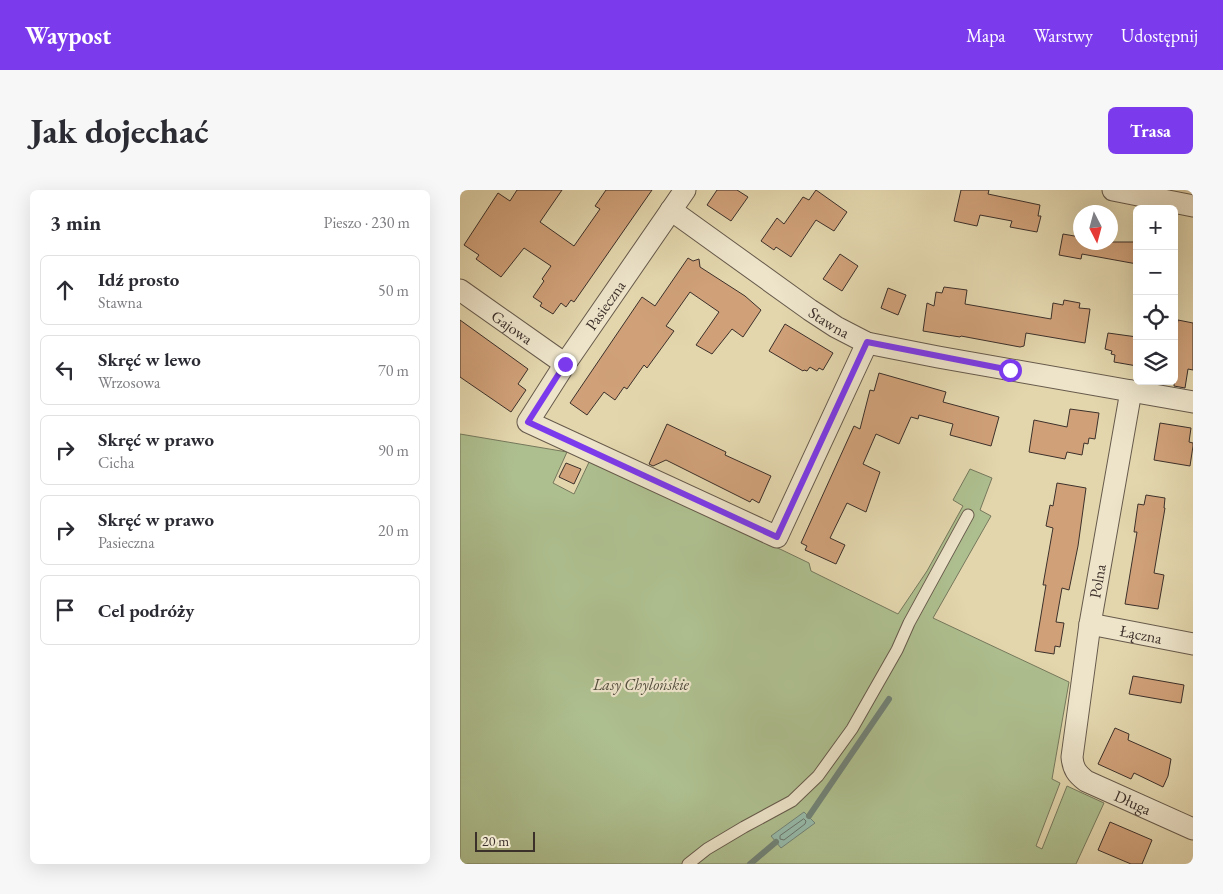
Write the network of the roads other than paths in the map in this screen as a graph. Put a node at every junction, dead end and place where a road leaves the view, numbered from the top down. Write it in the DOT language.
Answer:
graph roads {
  1 [pos="685,190"];
  2 [pos="1112,190"];
  3 [pos="1193,206"];
  4 [pos="671,210"];
  5 [pos="460,290"];
  6 [pos="867,342"];
  7 [pos="565,364"];
  8 [pos="1131,391"];
  9 [pos="1193,402"];
  10 [pos="968,515"];
  11 [pos="1090,624"];
  12 [pos="1193,644"];
  13 [pos="1076,772"];
  14 [pos="1193,829"];
  15 [pos="688,864"];
  1 -- 4 [label="street, Pasieczna"];
  2 -- 3 [label="street"];
  4 -- 6 [label="street, Stawna"];
  4 -- 7 [label="street, Pasieczna"];
  5 -- 7 [label="street, Gajowa"];
  6 -- 7 [label="street, Pasieczna"];
  6 -- 8 [label="street, Stawna"];
  8 -- 9 [label="street, Stawna"];
  8 -- 11 [label="street, Polna"];
  10 -- 15 [label="lane"];
  11 -- 12 [label="street, Łączna"];
  11 -- 13 [label="street, Polna"];
  13 -- 14 [label="street, Długa"];
}
